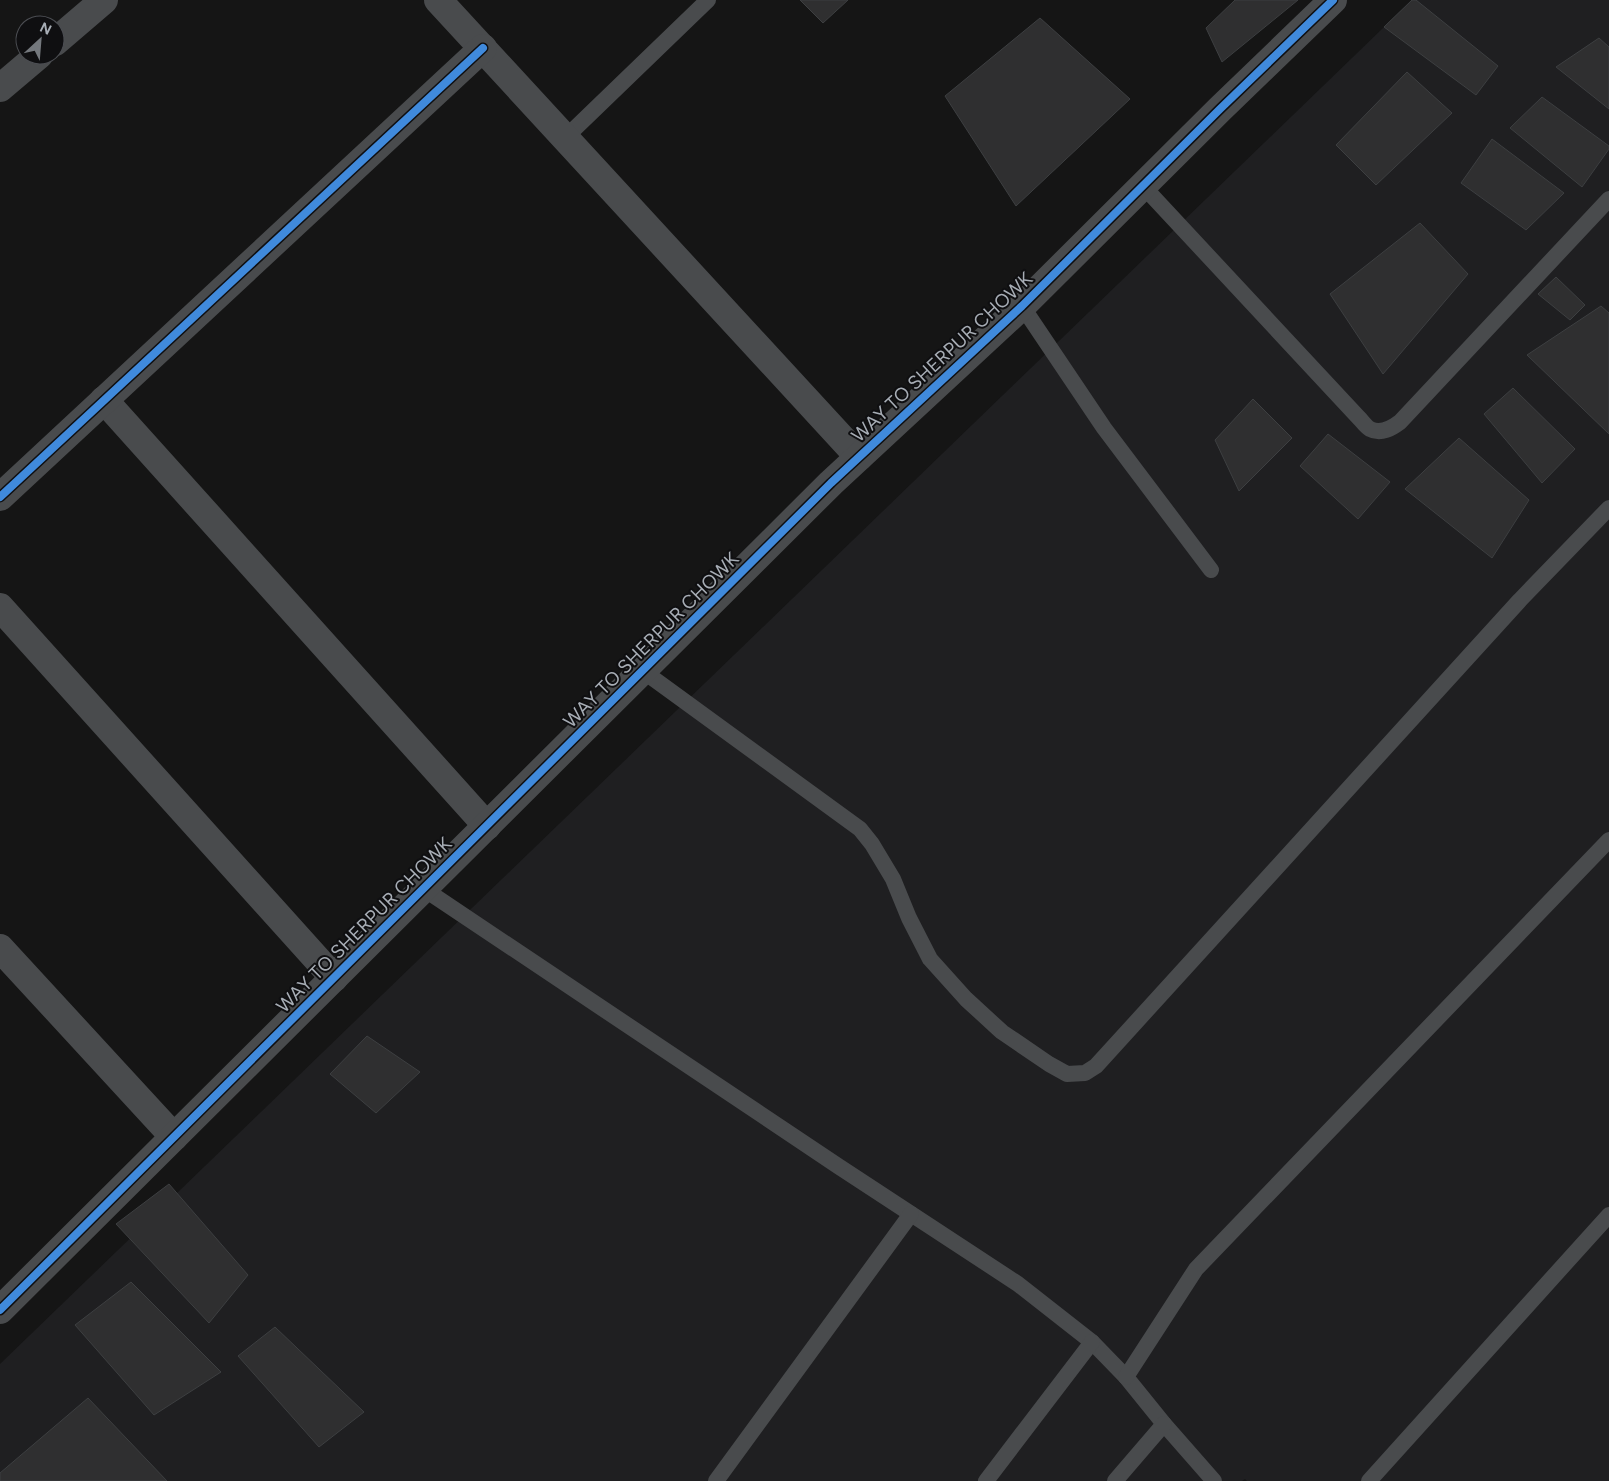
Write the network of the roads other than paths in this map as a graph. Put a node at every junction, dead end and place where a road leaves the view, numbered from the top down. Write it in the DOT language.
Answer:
graph roads {
  1 [pos="104,0"];
  2 [pos="438,0"];
  3 [pos="708,0"];
  4 [pos="1333,0"];
  5 [pos="65,33"];
  6 [pos="483,48"];
  7 [pos="27,65"];
  8 [pos="0,88"];
  9 [pos="565,138"];
  10 [pos="1143,186"];
  11 [pos="1609,199"];
  12 [pos="1022,306"];
  13 [pos="104,400"];
  14 [pos="859,457"];
  15 [pos="0,497"];
  16 [pos="1609,508"];
  17 [pos="1212,570"];
  18 [pos="0,607"];
  19 [pos="643,670"];
  20 [pos="487,826"];
  21 [pos="1609,840"];
  22 [pos="424,888"];
  23 [pos="0,948"];
  24 [pos="334,978"];
  25 [pos="174,1137"];
  26 [pos="911,1214"];
  27 [pos="1609,1215"];
  28 [pos="0,1310"];
  29 [pos="1092,1342"];
  30 [pos="1126,1377"];
  31 [pos="1164,1424"];
  32 [pos="716,1481"];
  33 [pos="986,1481"];
  34 [pos="1115,1481"];
  35 [pos="1214,1481"];
  36 [pos="1370,1481"];
  1 -- 5 [label="street"];
  2 -- 6 [label="street"];
  3 -- 9 [label="lane"];
  4 -- 10 [label="street, WAY TO SHERPUR CHOWK"];
  6 -- 9 [label="street"];
  6 -- 13 [label="street"];
  7 -- 8 [label="street"];
  9 -- 14 [label="street"];
  10 -- 11 [label="lane"];
  10 -- 12 [label="street, WAY TO SHERPUR CHOWK"];
  12 -- 14 [label="street, WAY TO SHERPUR CHOWK"];
  12 -- 17 [label="lane"];
  13 -- 15 [label="street"];
  13 -- 20 [label="street"];
  14 -- 19 [label="street, WAY TO SHERPUR CHOWK"];
  16 -- 19 [label="lane"];
  18 -- 24 [label="street"];
  19 -- 20 [label="street, WAY TO SHERPUR CHOWK"];
  20 -- 22 [label="street, WAY TO SHERPUR CHOWK"];
  21 -- 30 [label="lane"];
  22 -- 24 [label="street, WAY TO SHERPUR CHOWK"];
  22 -- 26 [label="lane"];
  23 -- 25 [label="street"];
  24 -- 25 [label="street, WAY TO SHERPUR CHOWK"];
  25 -- 28 [label="street, WAY TO SHERPUR CHOWK"];
  26 -- 29 [label="lane"];
  26 -- 32 [label="lane"];
  27 -- 36 [label="lane"];
  29 -- 30 [label="lane"];
  29 -- 33 [label="lane"];
  30 -- 31 [label="lane"];
  31 -- 34 [label="lane"];
  31 -- 35 [label="lane"];
}
